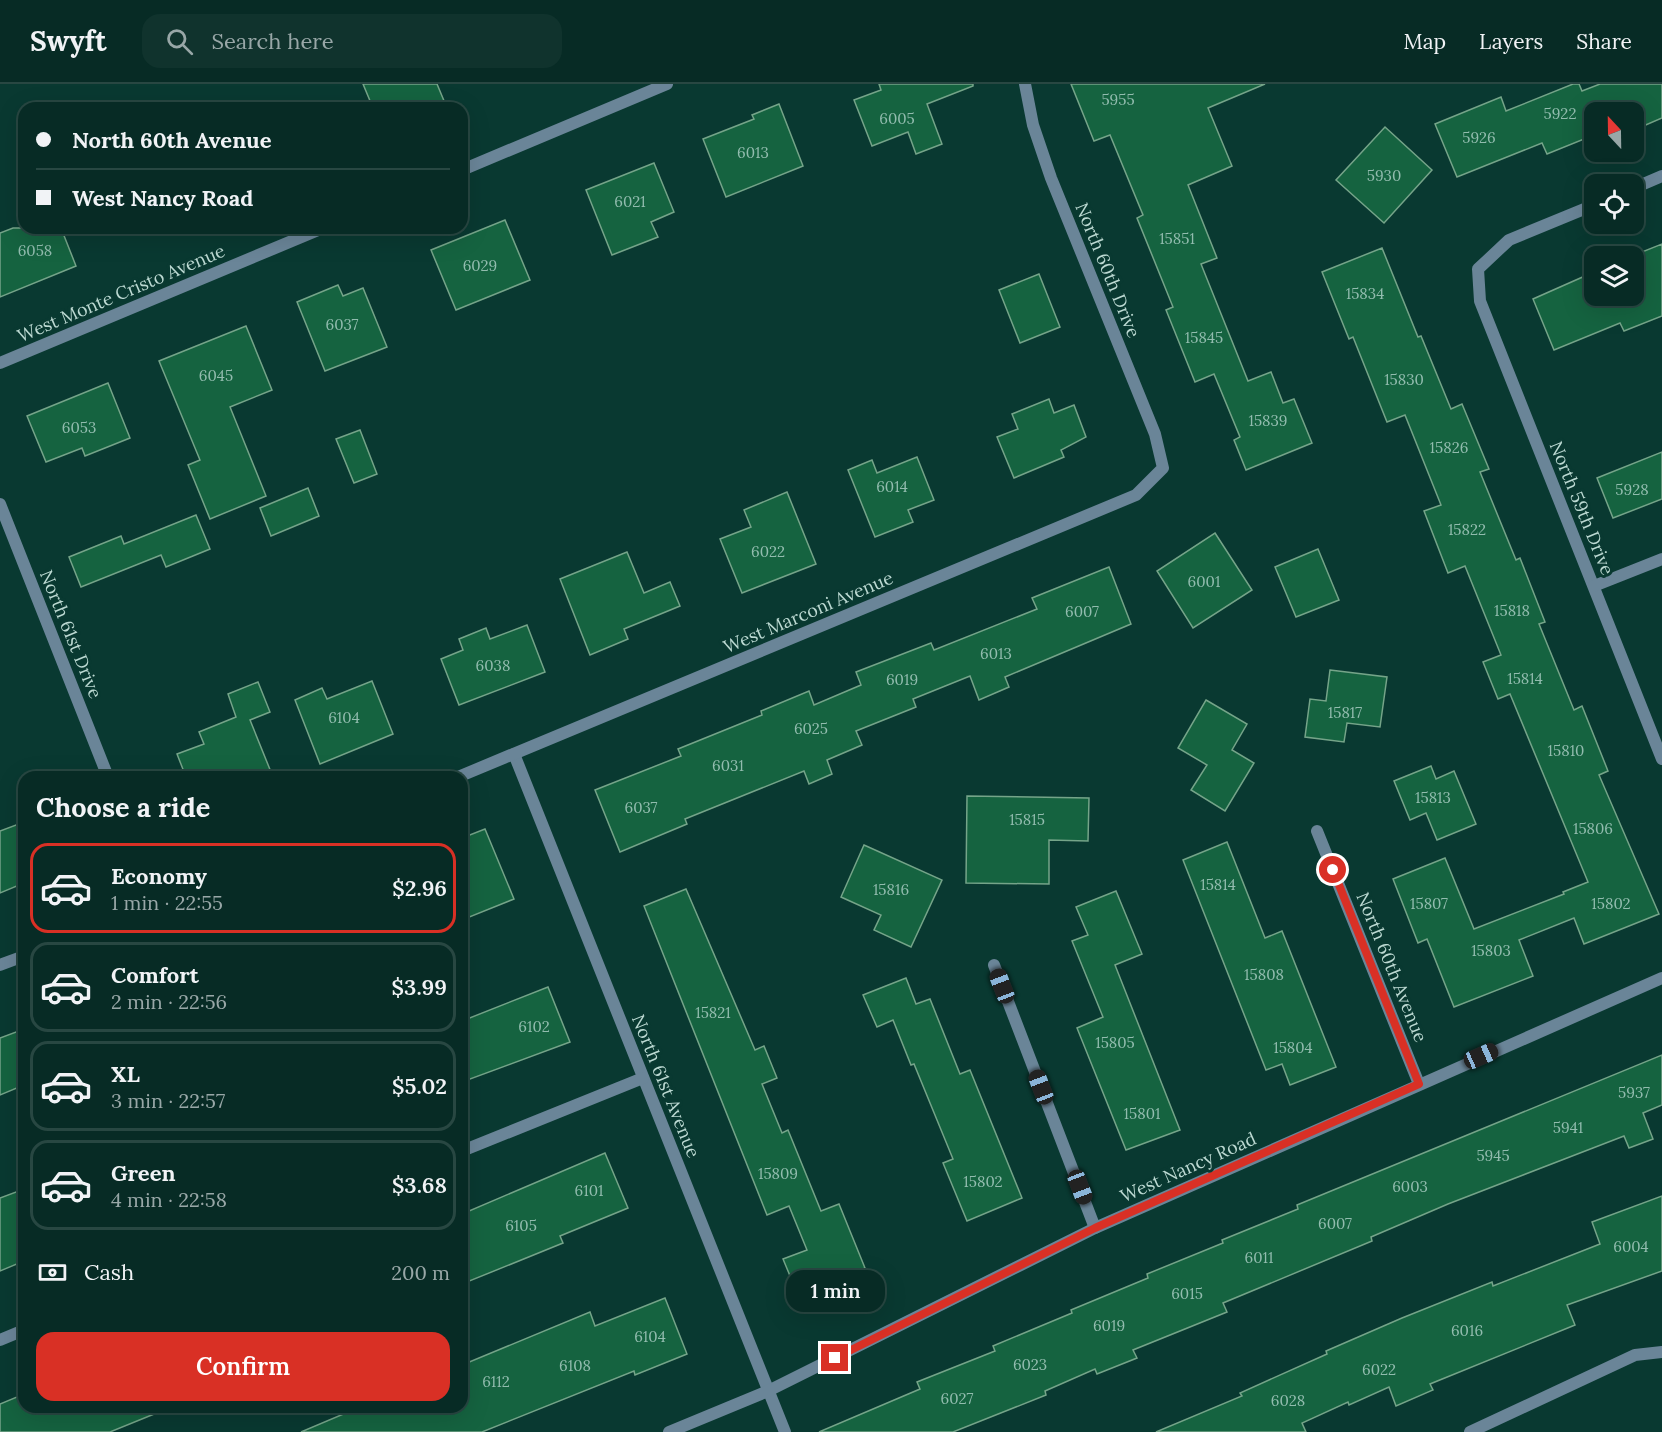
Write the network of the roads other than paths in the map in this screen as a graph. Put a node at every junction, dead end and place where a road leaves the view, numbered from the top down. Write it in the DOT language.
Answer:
graph roads {
  1 [pos="667,84"];
  2 [pos="1025,84"];
  3 [pos="468,167"];
  4 [pos="1662,176"];
  5 [pos="1644,184"];
  6 [pos="1584,209"];
  7 [pos="309,234"];
  8 [pos="0,363"];
  9 [pos="1163,468"];
  10 [pos="0,504"];
  11 [pos="1662,559"];
  12 [pos="1594,586"];
  13 [pos="514,754"];
  14 [pos="1662,759"];
  15 [pos="106,771"];
  16 [pos="468,773"];
  17 [pos="1317,831"];
  18 [pos="18,958"];
  19 [pos="0,965"];
  20 [pos="994,965"];
  21 [pos="1662,978"];
  22 [pos="643,1078"];
  23 [pos="1419,1084"];
  24 [pos="468,1149"];
  25 [pos="1095,1228"];
  26 [pos="18,1332"];
  27 [pos="0,1340"];
  28 [pos="1662,1352"];
  29 [pos="768,1391"];
  30 [pos="669,1432"];
  31 [pos="784,1432"];
  32 [pos="1470,1432"];
  1 -- 3 [label="street"];
  2 -- 9 [label="street, North 60th Drive"];
  4 -- 5 [label="street"];
  6 -- 12 [label="street, North 59th Drive"];
  7 -- 8 [label="street, West Monte Cristo Avenue"];
  9 -- 13 [label="street, West Marconi Avenue"];
  10 -- 15 [label="street, North 61st Drive"];
  11 -- 12 [label="street"];
  12 -- 14 [label="street, North 59th Drive"];
  13 -- 16 [label="street, West Marconi Avenue"];
  13 -- 22 [label="street, North 61st Avenue"];
  17 -- 23 [label="street, North 60th Avenue"];
  18 -- 19 [label="street"];
  20 -- 25 [label="street"];
  21 -- 23 [label="street, West Nancy Road"];
  22 -- 24 [label="street"];
  22 -- 29 [label="street, North 61st Avenue"];
  23 -- 25 [label="street, West Nancy Road"];
  25 -- 29 [label="street, West Nancy Road"];
  26 -- 27 [label="street"];
  28 -- 32 [label="street"];
  29 -- 30 [label="street, West Nancy Road"];
  29 -- 31 [label="street, North 61st Avenue"];
}
